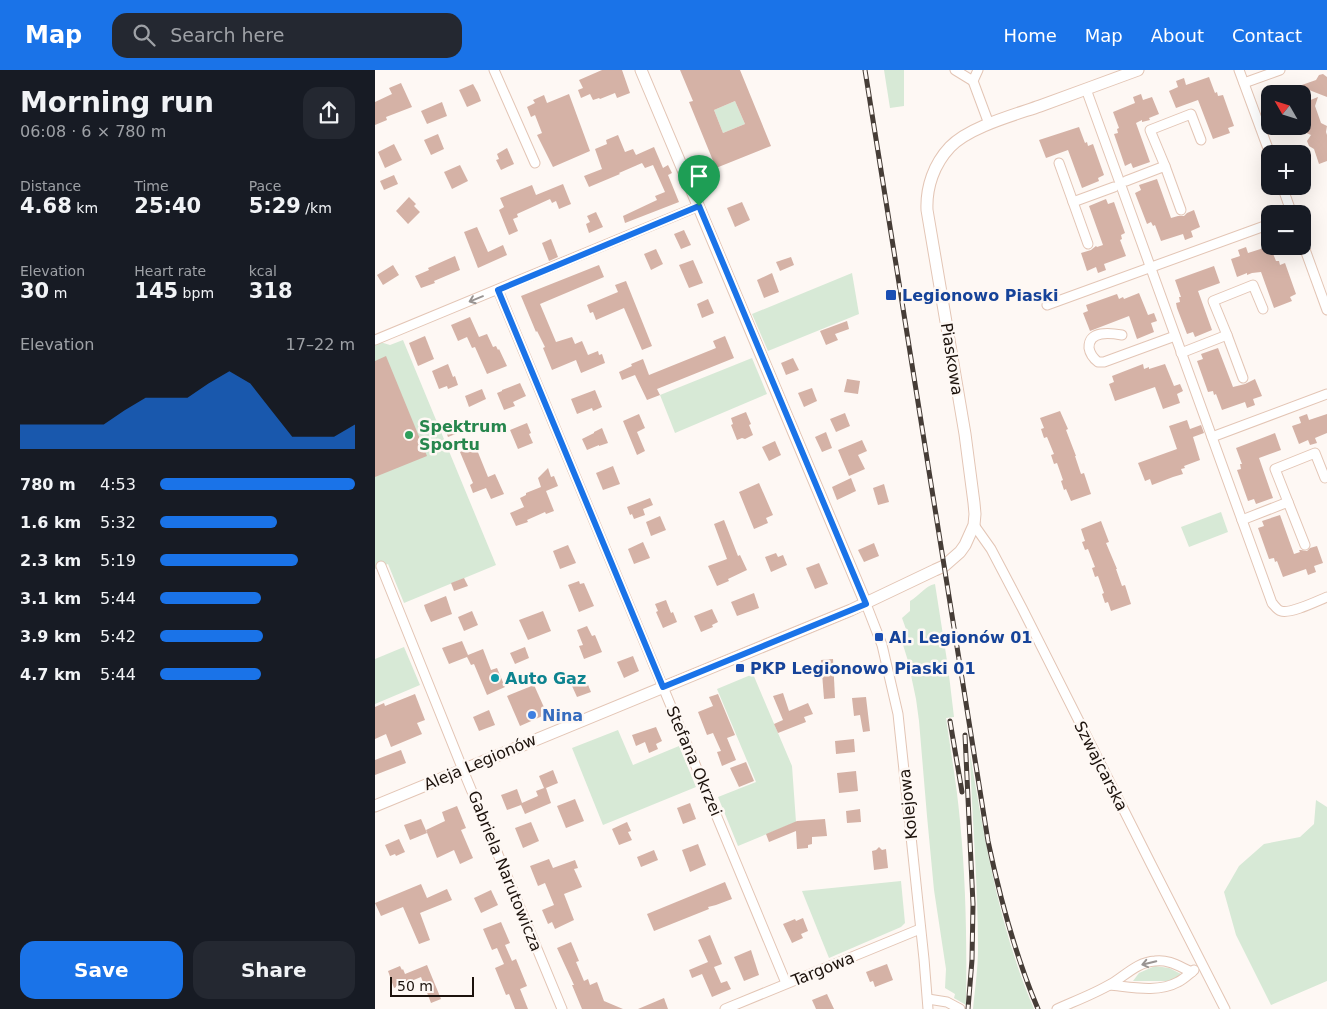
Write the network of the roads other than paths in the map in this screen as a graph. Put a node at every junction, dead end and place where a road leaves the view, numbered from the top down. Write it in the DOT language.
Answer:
graph roads {
  1 [pos="494,70"];
  2 [pos="641,70"];
  3 [pos="955,70"];
  4 [pos="978,70"];
  5 [pos="1138,70"];
  6 [pos="1239,70"];
  7 [pos="1280,70"];
  8 [pos="973,81"];
  9 [pos="1244,83"];
  10 [pos="1086,89"];
  11 [pos="989,124"];
  12 [pos="1201,140"];
  13 [pos="1267,145"];
  14 [pos="535,163"];
  15 [pos="1059,163"];
  16 [pos="1165,166"];
  17 [pos="1125,181"];
  18 [pos="1114,187"];
  19 [pos="1073,202"];
  20 [pos="699,206"];
  21 [pos="1181,210"];
  22 [pos="1261,227"];
  23 [pos="1089,244"];
  24 [pos="1307,255"];
  25 [pos="1150,267"];
  26 [pos="498,290"];
  27 [pos="1047,305"];
  28 [pos="1263,309"];
  29 [pos="1327,310"];
  30 [pos="1122,335"];
  31 [pos="1227,335"];
  32 [pos="1175,336"];
  33 [pos="375,340"];
  34 [pos="1181,353"];
  35 [pos="1243,378"];
  36 [pos="1327,394"];
  37 [pos="1212,437"];
  38 [pos="1325,478"];
  39 [pos="1288,502"];
  40 [pos="1242,520"];
  41 [pos="974,525"];
  42 [pos="1305,545"];
  43 [pos="381,566"];
  44 [pos="944,566"];
  45 [pos="1327,597"];
  46 [pos="866,604"];
  47 [pos="663,687"];
  48 [pos="463,770"];
  49 [pos="375,806"];
  50 [pos="921,929"];
  51 [pos="1203,964"];
  52 [pos="1192,972"];
  53 [pos="786,983"];
  54 [pos="1110,985"];
  55 [pos="928,999"];
  56 [pos="562,1009"];
  57 [pos="725,1009"];
  58 [pos="928,1009"];
  59 [pos="960,1009"];
  60 [pos="1057,1009"];
  61 [pos="1225,1009"];
  1 -- 14 [label="street"];
  2 -- 20 [label="street"];
  3 -- 8 [label="street"];
  4 -- 8 [label="street"];
  5 -- 10 [label="street, Piaskowa"];
  6 -- 9 [label="street"];
  7 -- 9 [label="street"];
  8 -- 11 [label="street"];
  9 -- 13 [label="street"];
  10 -- 11 [label="street, Piaskowa"];
  10 -- 25 [label="street"];
  11 -- 41 [label="street, Piaskowa"];
  12 -- 16 [label="street"];
  15 -- 19 [label="street"];
  16 -- 17 [label="street"];
  16 -- 21 [label="street"];
  18 -- 19 [label="street"];
  19 -- 23 [label="street"];
  20 -- 26 [label="street"];
  20 -- 46 [label="street"];
  22 -- 25 [label="street"];
  24 -- 29 [label="street"];
  25 -- 27 [label="street"];
  25 -- 32 [label="street"];
  26 -- 33 [label="street, one-way"];
  26 -- 47 [label="street, Stefana Okrzei"];
  28 -- 31 [label="street"];
  30 -- 32 [label="street"];
  31 -- 34 [label="street"];
  31 -- 35 [label="street"];
  32 -- 34 [label="street"];
  34 -- 37 [label="street"];
  36 -- 37 [label="street"];
  37 -- 40 [label="street"];
  38 -- 39 [label="street"];
  39 -- 40 [label="street"];
  39 -- 42 [label="street"];
  40 -- 45 [label="street"];
  41 -- 44 [label="street, Piaskowa"];
  41 -- 51 [label="street, Szwajcarska"];
  43 -- 48 [label="street, Gabriela Narutowicza"];
  44 -- 46 [label="street, Aleja Legionów"];
  46 -- 47 [label="street, Aleja Legionów"];
  46 -- 50 [label="street, Kolejowa"];
  47 -- 48 [label="street, Aleja Legionów"];
  47 -- 53 [label="street, Stefana Okrzei"];
  48 -- 49 [label="street, Aleja Legionów"];
  48 -- 56 [label="street, Gabriela Narutowicza"];
  50 -- 53 [label="street, Targowa"];
  50 -- 55 [label="street, Kolejowa"];
  51 -- 52 [label="street"];
  51 -- 61 [label="street, Szwajcarska"];
  52 -- 54 [label="street"];
  52 -- 54 [label="street, one-way"];
  53 -- 57 [label="street, Targowa"];
  54 -- 60 [label="street"];
  55 -- 58 [label="street, Kolejowa"];
  55 -- 59 [label="street"];
}
